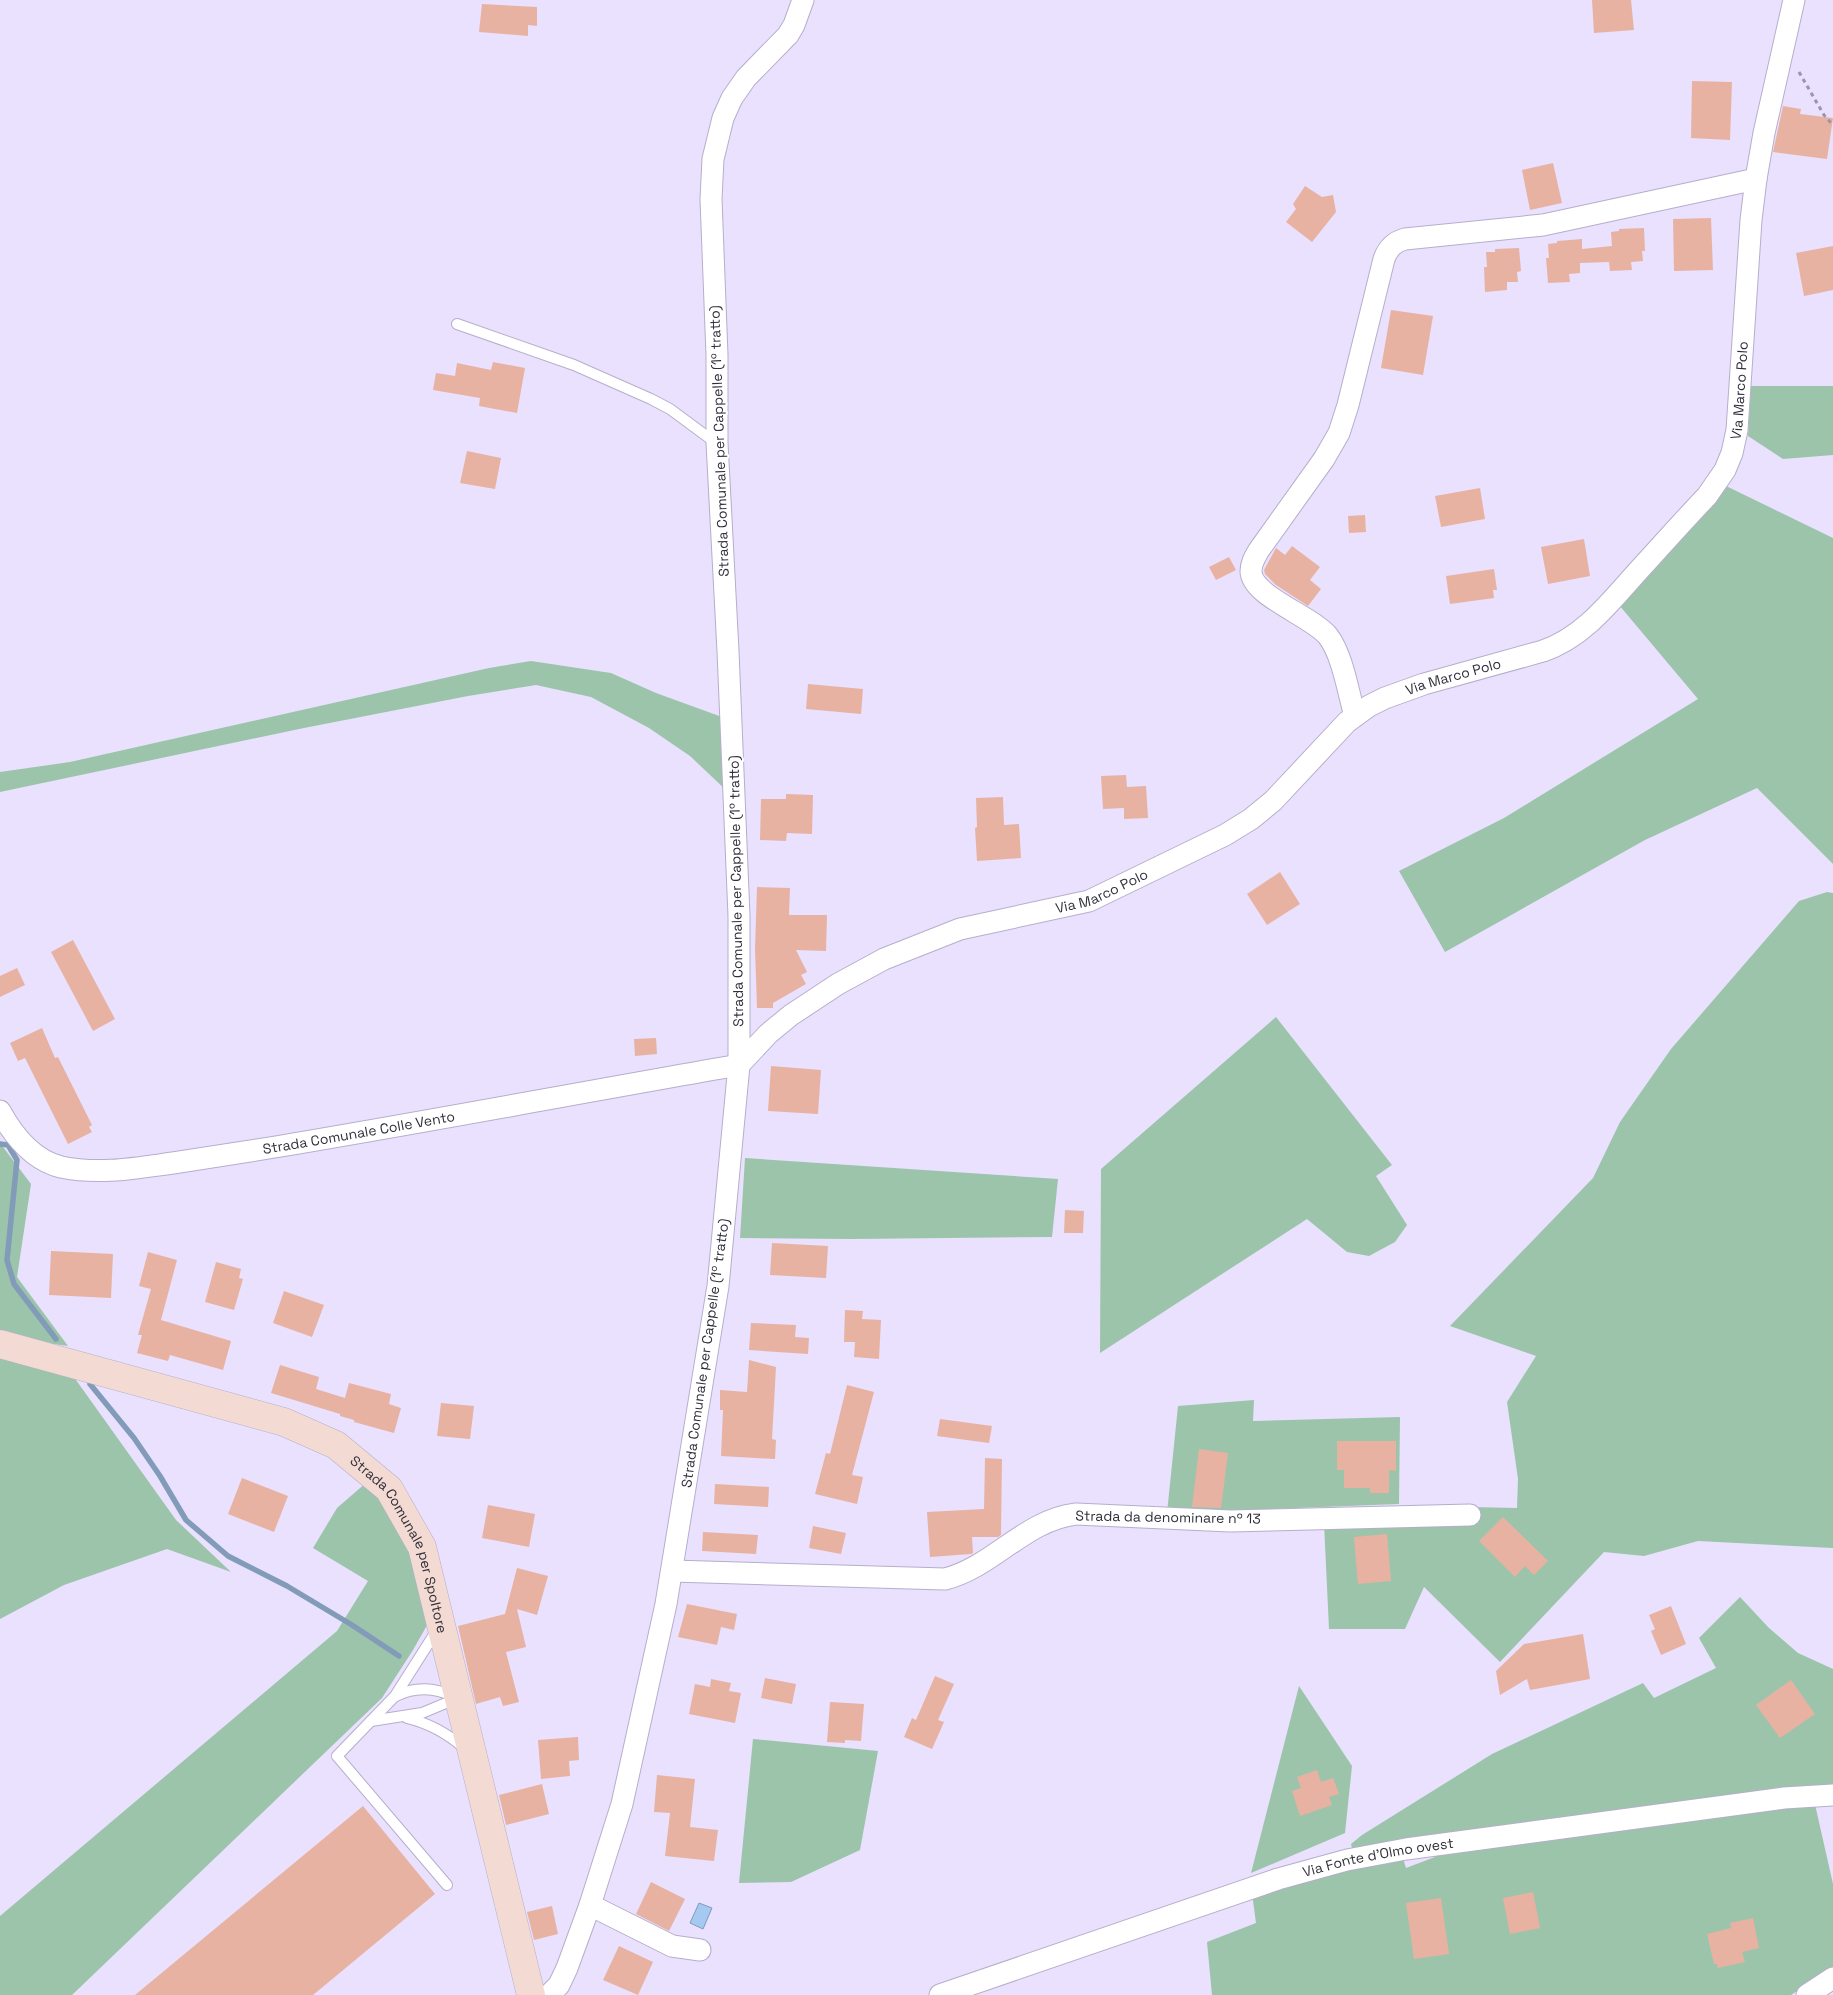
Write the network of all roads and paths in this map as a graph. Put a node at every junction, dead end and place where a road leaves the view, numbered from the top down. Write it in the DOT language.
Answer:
graph roads {
  1 [pos="803,0"];
  2 [pos="1794,0"];
  3 [pos="1784,45"];
  4 [pos="1833,125"];
  5 [pos="1756,179"];
  6 [pos="457,324"];
  7 [pos="717,443"];
  8 [pos="1355,716"];
  9 [pos="739,1065"];
  10 [pos="0,1111"];
  11 [pos="0,1344"];
  12 [pos="1470,1515"];
  13 [pos="672,1571"];
  14 [pos="440,1624"];
  15 [pos="395,1696"];
  16 [pos="458,1698"];
  17 [pos="404,1717"];
  18 [pos="371,1721"];
  19 [pos="473,1756"];
  20 [pos="1833,1795"];
  21 [pos="447,1885"];
  22 [pos="590,1906"];
  23 [pos="700,1950"];
  24 [pos="1833,1978"];
  25 [pos="532,1995"];
  26 [pos="549,1995"];
  27 [pos="940,1995"];
  28 [pos="1807,1995"];
  1 -- 7 [label="street, Strada Comunale per Cappelle (1º tratto)"];
  2 -- 3 [label="street, Via Marco Polo"];
  3 -- 4 [label="path"];
  3 -- 5 [label="street, Via Marco Polo"];
  5 -- 8 [label="street, Via Marco Polo"];
  5 -- 8 [label="street"];
  6 -- 7 [label="lane"];
  7 -- 9 [label="street, Strada Comunale per Cappelle (1º tratto)"];
  8 -- 9 [label="street, Via Marco Polo"];
  9 -- 10 [label="street, Strada Comunale Colle Vento"];
  9 -- 13 [label="street, Strada Comunale per Cappelle (1º tratto)"];
  11 -- 14 [label="street, Strada Comunale per Spoltore"];
  12 -- 13 [label="street, Strada da denominare nº 13"];
  13 -- 22 [label="street, Strada Comunale per Cappelle (1º tratto)"];
  14 -- 15 [label="lane"];
  14 -- 16 [label="street, Strada Comunale per Spoltore"];
  15 -- 16 [label="lane"];
  15 -- 18 [label="lane"];
  16 -- 17 [label="lane"];
  16 -- 19 [label="street, Strada Comunale per Spoltore"];
  17 -- 18 [label="lane"];
  17 -- 19 [label="lane"];
  18 -- 21 [label="lane"];
  19 -- 25 [label="street, Strada Comunale per Spoltore"];
  20 -- 27 [label="street, Via Fonte d'Olmo ovest"];
  22 -- 23 [label="street"];
  22 -- 26 [label="street, Strada Comunale per Cappelle (1º tratto)"];
  24 -- 28 [label="street"];
}
